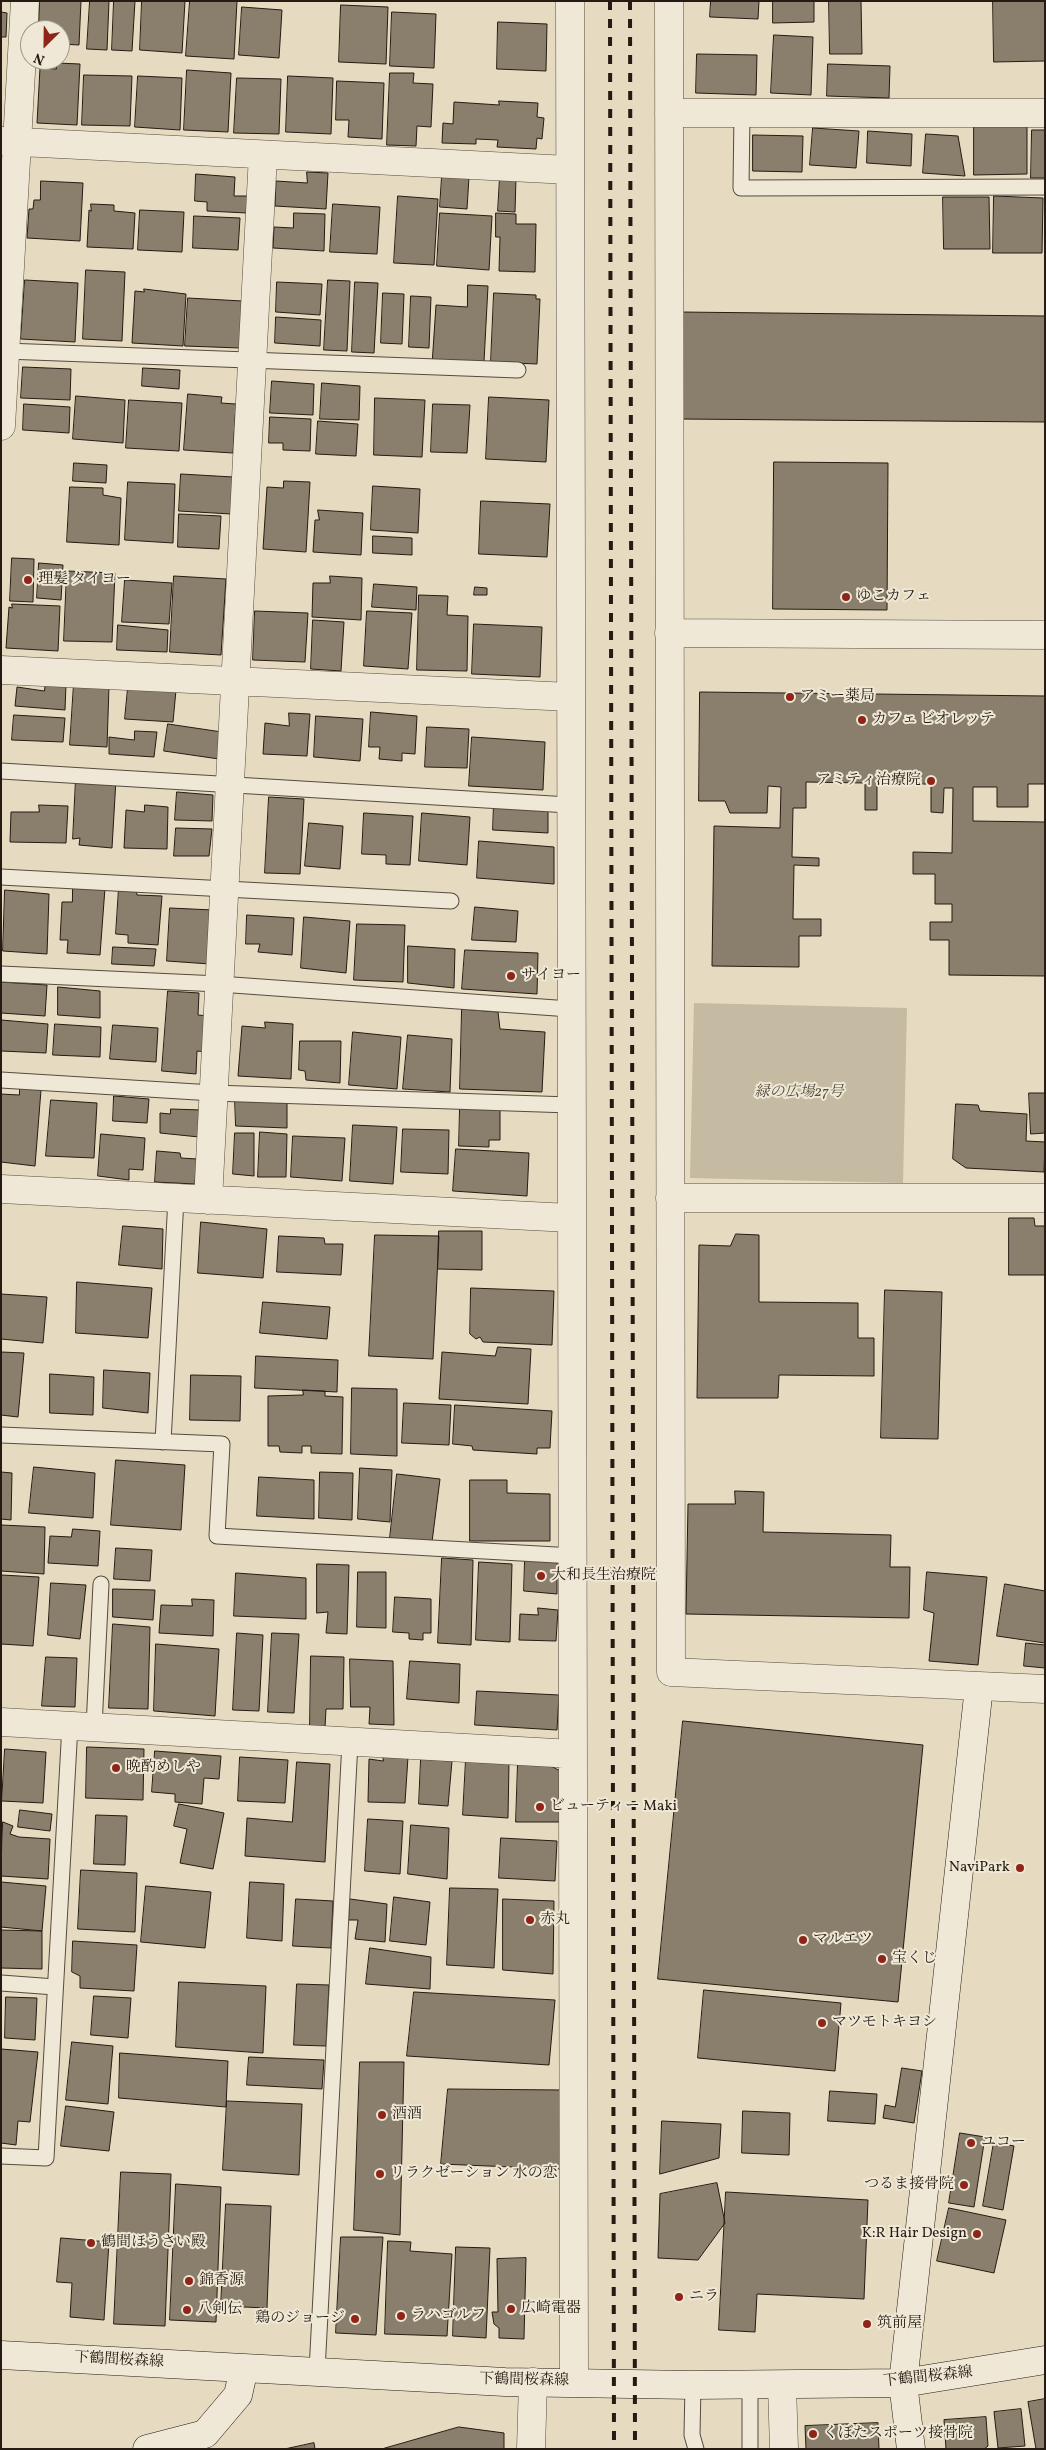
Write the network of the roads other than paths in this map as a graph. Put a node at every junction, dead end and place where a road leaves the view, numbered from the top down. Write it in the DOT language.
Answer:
graph roads {
  1 [pos="25,1"];
  2 [pos="570,1"];
  3 [pos="669,1"];
  4 [pos="742,112"];
  5 [pos="669,113"];
  6 [pos="1045,113"];
  7 [pos="9,142"];
  8 [pos="263,155"];
  9 [pos="569,170"];
  10 [pos="1045,187"];
  11 [pos="5,352"];
  12 [pos="252,361"];
  13 [pos="518,370"];
  14 [pos="1,426"];
  15 [pos="669,633"];
  16 [pos="1045,635"];
  17 [pos="1,670"];
  18 [pos="235,681"];
  19 [pos="570,697"];
  20 [pos="1,771"];
  21 [pos="230,786"];
  22 [pos="569,805"];
  23 [pos="1,877"];
  24 [pos="224,888"];
  25 [pos="451,901"];
  26 [pos="1,974"];
  27 [pos="219,984"];
  28 [pos="570,1009"];
  29 [pos="1,1080"];
  30 [pos="213,1093"];
  31 [pos="570,1105"];
  32 [pos="1,1189"];
  33 [pos="176,1198"];
  34 [pos="670,1198"];
  35 [pos="1045,1198"];
  36 [pos="208,1200"];
  37 [pos="570,1218"];
  38 [pos="1,1435"];
  39 [pos="162,1442"];
  40 [pos="574,1556"];
  41 [pos="101,1584"];
  42 [pos="979,1687"];
  43 [pos="1045,1690"];
  44 [pos="1,1722"];
  45 [pos="82,1726"];
  46 [pos="350,1742"];
  47 [pos="573,1754"];
  48 [pos="1,1983"];
  49 [pos="55,1986"];
  50 [pos="1,2156"];
  51 [pos="1,2355"];
  52 [pos="1045,2360"];
  53 [pos="244,2368"];
  54 [pos="317,2371"];
  55 [pos="533,2382"];
  56 [pos="574,2382"];
  57 [pos="903,2383"];
  58 [pos="693,2385"];
  59 [pos="750,2385"];
  60 [pos="782,2385"];
  61 [pos="694,2444"];
  62 [pos="146,2449"];
  63 [pos="531,2449"];
  64 [pos="750,2449"];
  65 [pos="784,2449"];
  66 [pos="910,2449"];
  1 -- 7 [label="street"];
  2 -- 9 [label="street"];
  3 -- 5 [label="street"];
  4 -- 5 [label="street"];
  4 -- 6 [label="street"];
  4 -- 10 [label="lane"];
  5 -- 15 [label="street"];
  7 -- 8 [label="street"];
  7 -- 11 [label="street"];
  8 -- 9 [label="street"];
  8 -- 12 [label="street"];
  9 -- 19 [label="street"];
  11 -- 12 [label="lane"];
  11 -- 14 [label="street"];
  12 -- 13 [label="lane"];
  12 -- 18 [label="street"];
  15 -- 16 [label="street"];
  15 -- 34 [label="street"];
  17 -- 18 [label="street"];
  18 -- 19 [label="street"];
  18 -- 21 [label="street"];
  19 -- 22 [label="street"];
  20 -- 21 [label="lane"];
  21 -- 22 [label="lane"];
  21 -- 24 [label="street"];
  22 -- 28 [label="street"];
  23 -- 24 [label="lane"];
  24 -- 25 [label="lane"];
  24 -- 27 [label="street"];
  26 -- 27 [label="lane"];
  27 -- 28 [label="lane"];
  27 -- 30 [label="street"];
  28 -- 31 [label="street"];
  29 -- 30 [label="lane"];
  30 -- 31 [label="lane"];
  30 -- 36 [label="street"];
  31 -- 37 [label="street"];
  32 -- 33 [label="street"];
  33 -- 36 [label="street"];
  33 -- 39 [label="lane"];
  34 -- 35 [label="street"];
  34 -- 42 [label="street"];
  36 -- 37 [label="street"];
  37 -- 40 [label="street"];
  38 -- 39 [label="lane"];
  39 -- 40 [label="lane"];
  40 -- 47 [label="street"];
  41 -- 45 [label="lane"];
  42 -- 43 [label="street"];
  42 -- 57 [label="street"];
  44 -- 45 [label="street"];
  45 -- 46 [label="street"];
  45 -- 49 [label="lane"];
  46 -- 47 [label="street"];
  46 -- 54 [label="lane"];
  47 -- 56 [label="street"];
  48 -- 49 [label="lane"];
  49 -- 50 [label="lane"];
  51 -- 53 [label="street, 下鶴間桜森線"];
  52 -- 57 [label="street, 下鶴間桜森線"];
  53 -- 54 [label="street, 下鶴間桜森線"];
  53 -- 62 [label="street"];
  54 -- 55 [label="street, 下鶴間桜森線"];
  55 -- 56 [label="street, 下鶴間桜森線"];
  55 -- 63 [label="street"];
  56 -- 58 [label="street, 下鶴間桜森線"];
  57 -- 60 [label="street, 下鶴間桜森線"];
  57 -- 66 [label="street"];
  58 -- 59 [label="street, 下鶴間桜森線"];
  58 -- 61 [label="lane"];
  59 -- 60 [label="street, 下鶴間桜森線"];
  59 -- 64 [label="lane"];
  60 -- 65 [label="street"];
}
